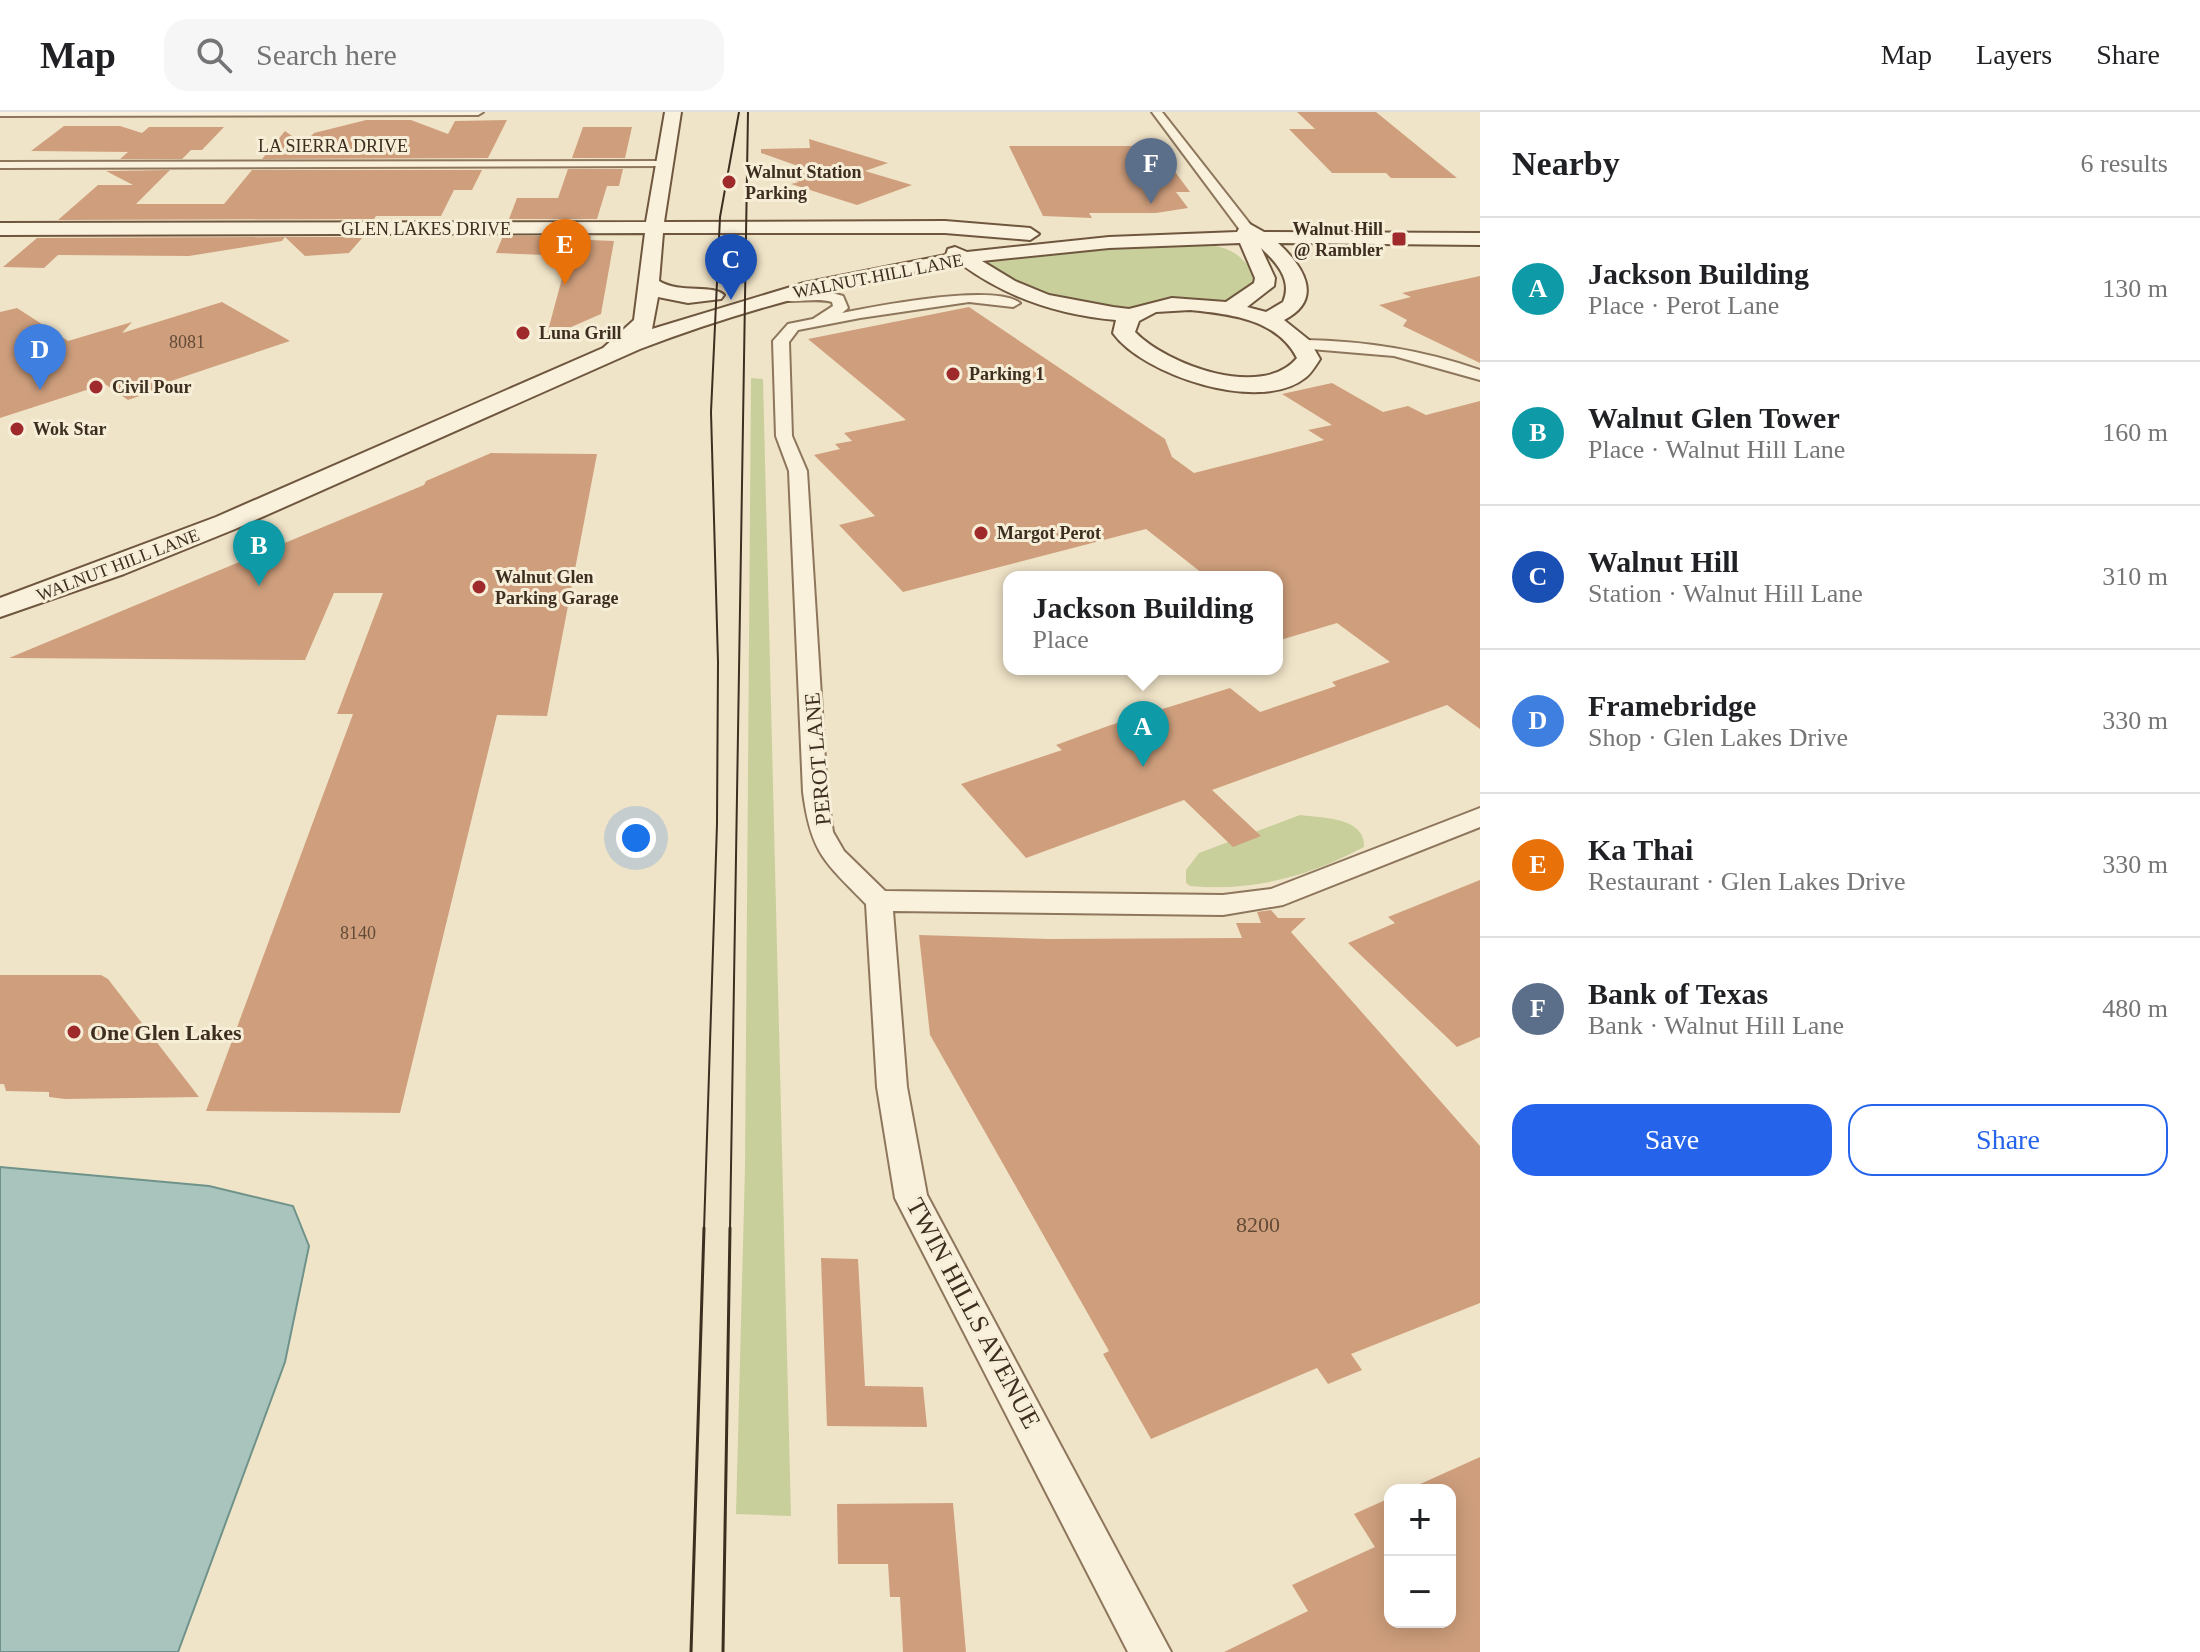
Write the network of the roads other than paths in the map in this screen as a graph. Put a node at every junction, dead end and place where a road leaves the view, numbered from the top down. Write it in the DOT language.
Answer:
graph roads {
  1 [pos="478,112"];
  2 [pos="673,112"];
  3 [pos="1157,112"];
  4 [pos="0,113"];
  5 [pos="665,163"];
  6 [pos="0,165"];
  7 [pos="922,228"];
  8 [pos="1480,228"];
  9 [pos="0,229"];
  10 [pos="654,230"];
  11 [pos="1045,236"];
  12 [pos="1480,239"];
  13 [pos="1252,240"];
  14 [pos="951,255"];
  15 [pos="903,268"];
  16 [pos="968,281"];
  17 [pos="648,283"];
  18 [pos="714,295"];
  19 [pos="778,296"];
  20 [pos="939,302"];
  21 [pos="1013,303"];
  22 [pos="1230,309"];
  23 [pos="645,320"];
  24 [pos="1266,320"];
  25 [pos="815,322"];
  26 [pos="1128,324"];
  27 [pos="1304,345"];
  28 [pos="607,354"];
  29 [pos="1480,375"];
  30 [pos="406,433"];
  31 [pos="0,584"];
  32 [pos="0,608"];
  33 [pos="1480,817"];
  34 [pos="879,901"];
  35 [pos="1150,1652"];
  1 -- 4 [label="street"];
  2 -- 5 [label="main road"];
  3 -- 13 [label="street"];
  5 -- 6 [label="street, LA SIERRA DRIVE"];
  5 -- 10 [label="main road"];
  7 -- 10 [label="main road, GLEN LAKES DRIVE"];
  7 -- 11 [label="main road, GLEN LAKES DRIVE"];
  7 -- 14 [label="main road"];
  8 -- 13 [label="main road, WALNUT HILL LANE"];
  9 -- 10 [label="main road, GLEN LAKES DRIVE"];
  10 -- 17 [label="main road"];
  11 -- 13 [label="main road, WALNUT HILL LANE"];
  11 -- 14 [label="main road, WALNUT HILL LANE"];
  12 -- 13 [label="main road, WALNUT HILL LANE"];
  13 -- 14 [label="main road, WALNUT HILL LANE"];
  13 -- 22 [label="main road"];
  13 -- 24 [label="main road"];
  14 -- 15 [label="main road, WALNUT HILL LANE"];
  14 -- 16 [label="main road"];
  14 -- 18 [label="main road, WALNUT HILL LANE"];
  14 -- 26 [label="main road"];
  15 -- 16 [label="main road"];
  15 -- 19 [label="main road, WALNUT HILL LANE"];
  16 -- 20 [label="street"];
  16 -- 21 [label="main road"];
  17 -- 18 [label="main road"];
  17 -- 23 [label="main road"];
  18 -- 23 [label="main road, WALNUT HILL LANE"];
  19 -- 25 [label="street"];
  19 -- 28 [label="main road, WALNUT HILL LANE"];
  20 -- 21 [label="street, PEROT LANE"];
  20 -- 25 [label="street, PEROT LANE"];
  21 -- 26 [label="main road"];
  22 -- 24 [label="main road"];
  22 -- 26 [label="main road"];
  23 -- 28 [label="main road"];
  23 -- 30 [label="main road, WALNUT HILL LANE"];
  24 -- 27 [label="main road"];
  25 -- 34 [label="street, PEROT LANE"];
  26 -- 27 [label="main road"];
  27 -- 29 [label="street"];
  28 -- 30 [label="main road, WALNUT HILL LANE"];
  30 -- 31 [label="main road, WALNUT HILL LANE"];
  30 -- 32 [label="main road, WALNUT HILL LANE"];
  33 -- 34 [label="street"];
  34 -- 35 [label="street, TWIN HILLS AVENUE"];
}
